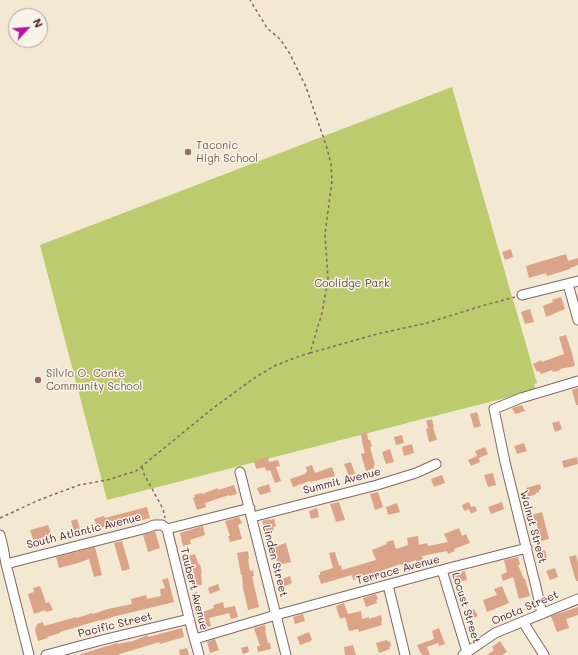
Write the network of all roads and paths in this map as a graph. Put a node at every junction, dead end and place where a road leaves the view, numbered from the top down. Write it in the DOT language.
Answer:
graph roads {
  1 [pos="250,0"];
  2 [pos="578,281"];
  3 [pos="568,284"];
  4 [pos="522,295"];
  5 [pos="578,320"];
  6 [pos="310,353"];
  7 [pos="578,381"];
  8 [pos="436,464"];
  9 [pos="142,467"];
  10 [pos="240,472"];
  11 [pos="251,512"];
  12 [pos="0,518"];
  13 [pos="167,529"];
  14 [pos="0,535"];
  15 [pos="527,548"];
  16 [pos="6,564"];
  17 [pos="442,570"];
  18 [pos="388,585"];
  19 [pos="578,599"];
  20 [pos="542,614"];
  21 [pos="276,615"];
  22 [pos="189,619"];
  23 [pos="523,622"];
  24 [pos="195,639"];
  25 [pos="465,654"];
  26 [pos="29,655"];
  27 [pos="46,655"];
  28 [pos="199,655"];
  29 [pos="286,655"];
  30 [pos="405,655"];
  31 [pos="544,655"];
  1 -- 6 [label="path"];
  2 -- 3 [label="street"];
  3 -- 4 [label="street"];
  3 -- 5 [label="street"];
  4 -- 6 [label="path"];
  6 -- 9 [label="path"];
  7 -- 15 [label="street, Walnut Street"];
  8 -- 11 [label="street, Summit Avenue"];
  9 -- 12 [label="path"];
  9 -- 13 [label="path"];
  10 -- 11 [label="street, Linden Street"];
  11 -- 13 [label="street, Summit Avenue"];
  11 -- 21 [label="street, Linden Street"];
  13 -- 16 [label="street, South Atlantic Avenue"];
  13 -- 22 [label="street, Taubert Avenue"];
  14 -- 16 [label="street"];
  15 -- 17 [label="street, Terrace Avenue"];
  15 -- 20 [label="street, Walnut Street"];
  16 -- 26 [label="street"];
  17 -- 18 [label="street, Terrace Avenue"];
  17 -- 25 [label="street, Locust Street"];
  18 -- 21 [label="street, Terrace Avenue"];
  18 -- 30 [label="street"];
  19 -- 20 [label="street, Onota Street"];
  20 -- 23 [label="street, Onota Street"];
  21 -- 24 [label="street, Terrace Avenue"];
  21 -- 29 [label="street, Linden Street"];
  22 -- 24 [label="street, Taubert Avenue"];
  22 -- 27 [label="street, Pacific Street"];
  23 -- 25 [label="street, Onota Street"];
  23 -- 31 [label="street"];
  24 -- 28 [label="street, Taubert Avenue"];
}
